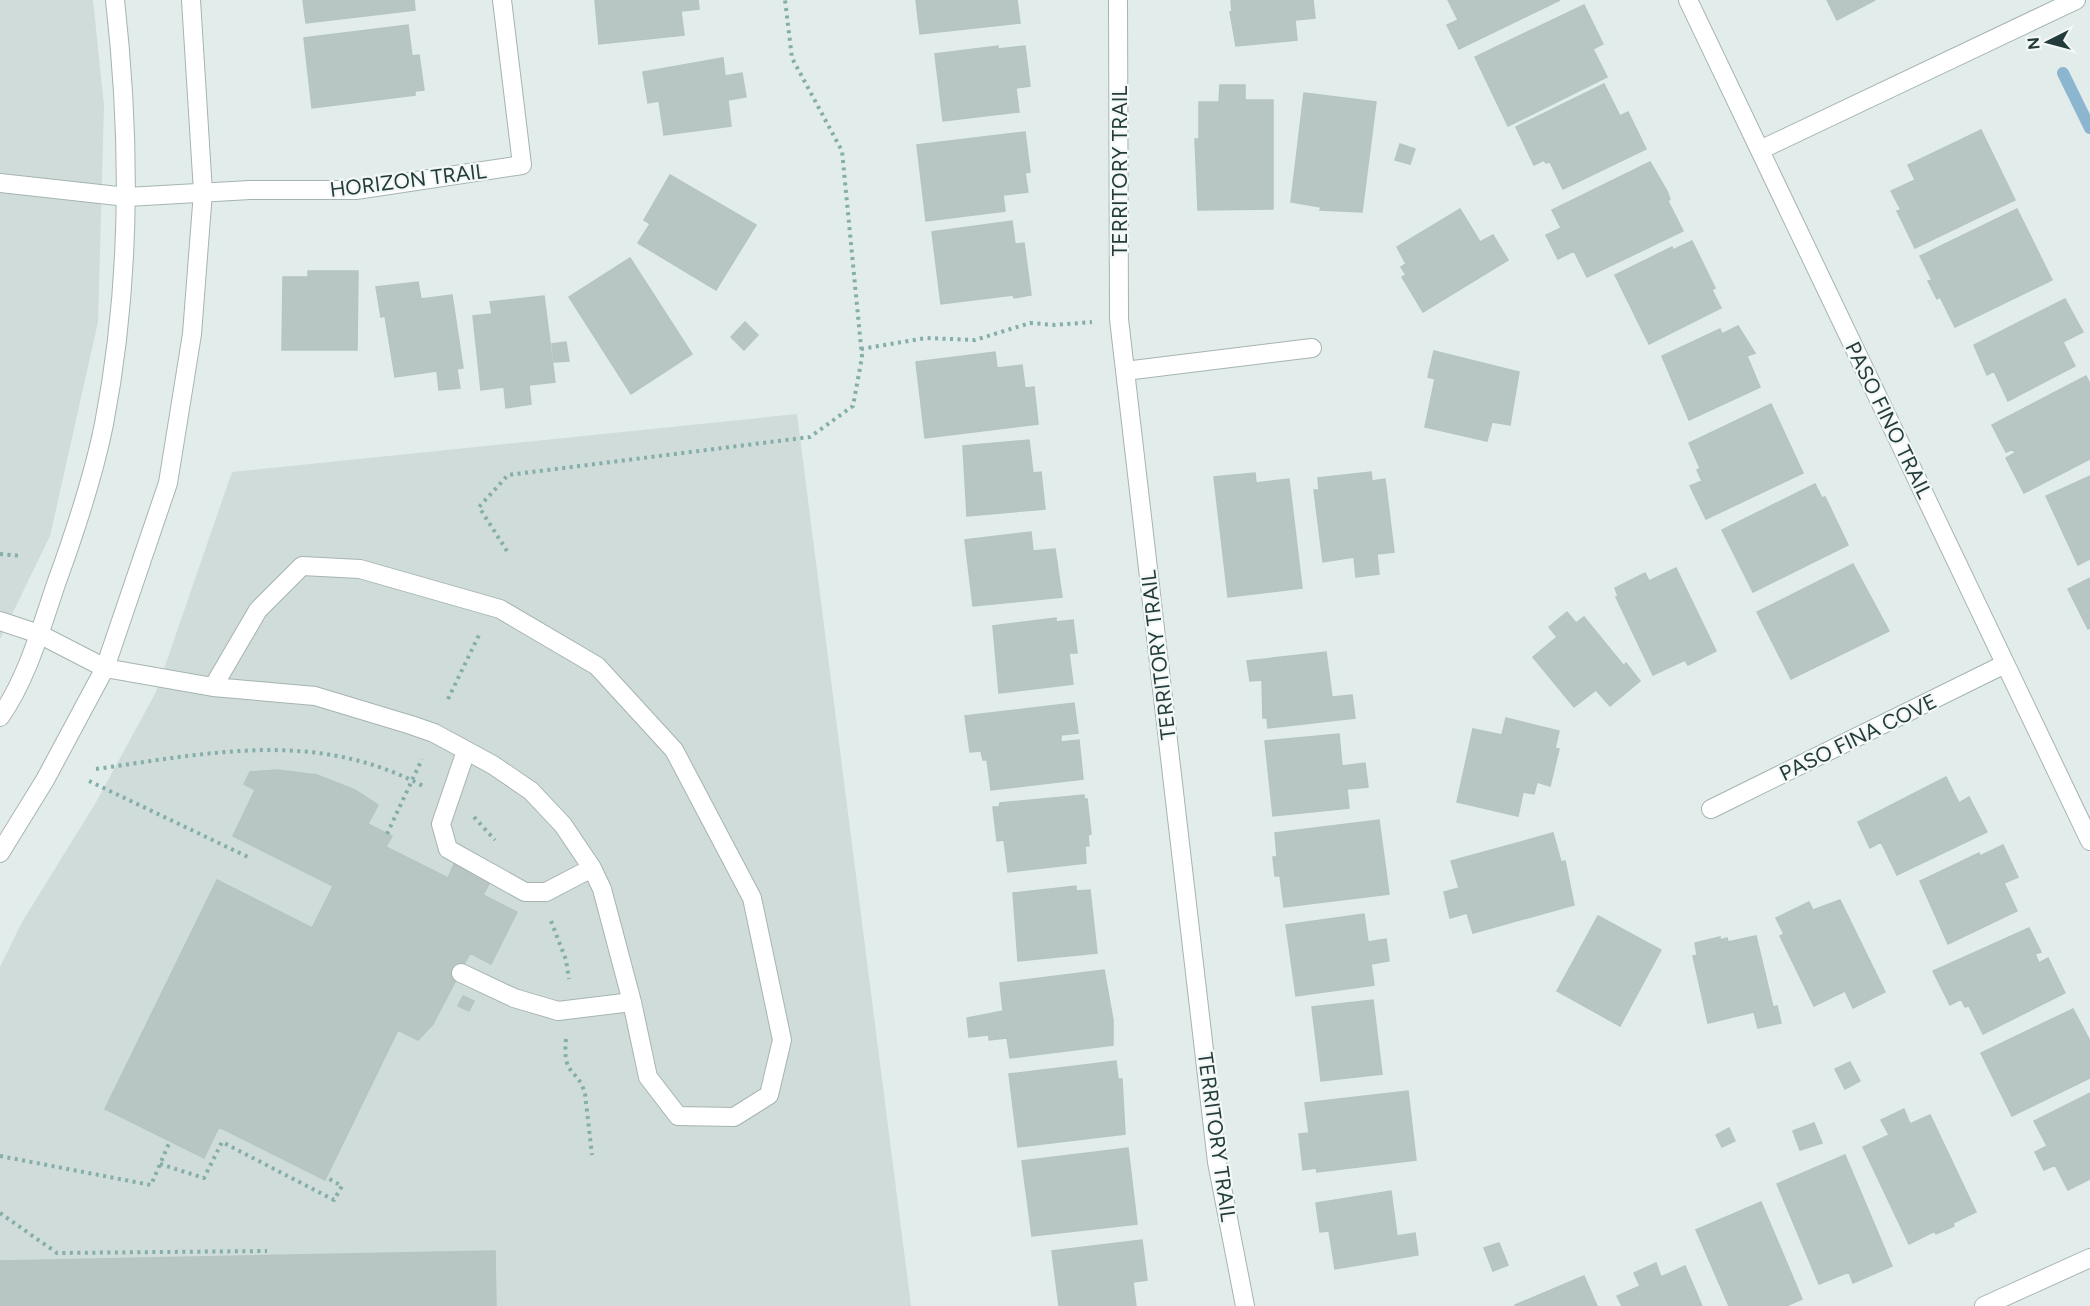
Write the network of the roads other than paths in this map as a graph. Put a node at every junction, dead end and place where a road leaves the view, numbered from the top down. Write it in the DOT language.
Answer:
graph roads {
  1 [pos="115,0"];
  2 [pos="191,0"];
  3 [pos="502,0"];
  4 [pos="1118,0"];
  5 [pos="1688,0"];
  6 [pos="2076,0"];
  7 [pos="1760,150"];
  8 [pos="0,183"];
  9 [pos="203,192"];
  10 [pos="127,197"];
  11 [pos="1312,348"];
  12 [pos="1125,371"];
  13 [pos="0,621"];
  14 [pos="39,634"];
  15 [pos="2005,664"];
  16 [pos="105,668"];
  17 [pos="213,687"];
  18 [pos="0,717"];
  19 [pos="466,751"];
  20 [pos="1711,809"];
  21 [pos="2090,841"];
  22 [pos="0,852"];
  23 [pos="592,868"];
  24 [pos="461,973"];
  25 [pos="633,1002"];
  26 [pos="2090,1258"];
  27 [pos="1245,1306"];
  28 [pos="1984,1306"];
  1 -- 10 [label="street"];
  2 -- 9 [label="street"];
  3 -- 9 [label="street, HORIZON TRAIL"];
  4 -- 12 [label="street, TERRITORY TRAIL"];
  5 -- 7 [label="street, PASO FINO TRAIL"];
  6 -- 7 [label="street"];
  7 -- 15 [label="street, PASO FINO TRAIL"];
  8 -- 10 [label="street, HORIZON TRAIL"];
  9 -- 10 [label="street, HORIZON TRAIL"];
  9 -- 16 [label="street"];
  10 -- 14 [label="street"];
  11 -- 12 [label="street"];
  12 -- 27 [label="street, TERRITORY TRAIL"];
  13 -- 14 [label="street"];
  14 -- 16 [label="street"];
  14 -- 18 [label="street"];
  15 -- 20 [label="street, PASO FINA COVE"];
  15 -- 21 [label="street, PASO FINO TRAIL"];
  16 -- 17 [label="street"];
  16 -- 22 [label="street"];
  17 -- 19 [label="street"];
  17 -- 25 [label="street"];
  19 -- 23 [label="street"];
  19 -- 23 [label="street"];
  23 -- 25 [label="street"];
  24 -- 25 [label="street"];
  26 -- 28 [label="street"];
}
